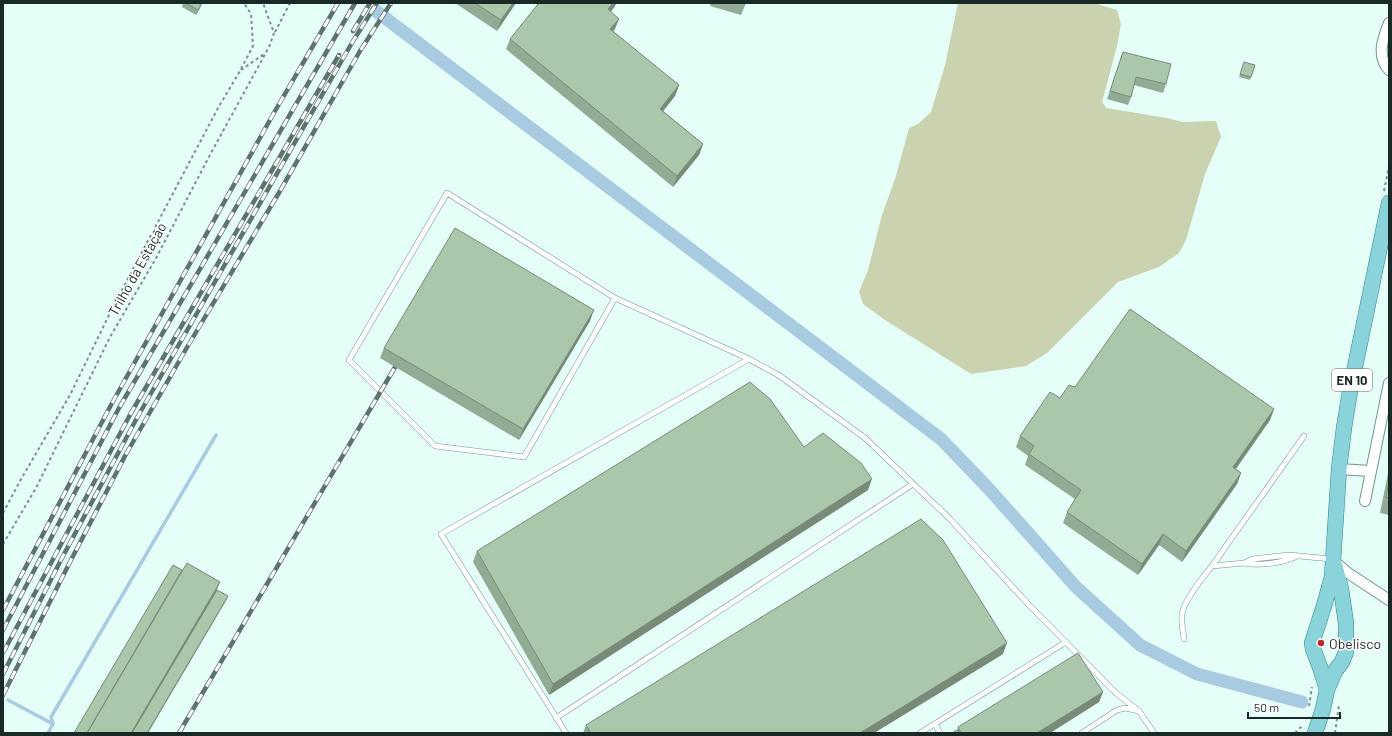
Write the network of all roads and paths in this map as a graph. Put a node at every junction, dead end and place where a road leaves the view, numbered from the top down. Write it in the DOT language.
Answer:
graph roads {
  1 [pos="244,3"];
  2 [pos="263,3"];
  3 [pos="290,3"];
  4 [pos="1389,22"];
  5 [pos="274,33"];
  6 [pos="265,53"];
  7 [pos="1389,70"];
  8 [pos="240,71"];
  9 [pos="1389,203"];
  10 [pos="616,298"];
  11 [pos="749,359"];
  12 [pos="1389,383"];
  13 [pos="1304,436"];
  14 [pos="1339,468"];
  15 [pos="1371,470"];
  16 [pos="913,484"];
  17 [pos="1365,501"];
  18 [pos="3,513"];
  19 [pos="3,544"];
  20 [pos="1333,560"];
  21 [pos="1212,566"];
  22 [pos="1389,600"];
  23 [pos="1184,639"];
  24 [pos="1066,642"];
  25 [pos="1327,690"];
  26 [pos="1139,711"];
  27 [pos="1338,716"];
  28 [pos="556,718"];
  29 [pos="935,724"];
  30 [pos="1309,729"];
  31 [pos="566,733"];
  32 [pos="920,733"];
  33 [pos="940,733"];
  34 [pos="1082,733"];
  35 [pos="1154,733"];
  36 [pos="1295,733"];
  37 [pos="1335,733"];
  1 -- 8 [label="path"];
  2 -- 5 [label="path"];
  3 -- 5 [label="path, Trilho da Estação"];
  4 -- 7 [label="street"];
  5 -- 6 [label="path, Trilho da Estação"];
  6 -- 8 [label="path"];
  6 -- 19 [label="path, Trilho da Estação"];
  8 -- 18 [label="path"];
  9 -- 14 [label="main road, EN 10"];
  10 -- 10 [label="lane"];
  10 -- 11 [label="lane"];
  11 -- 16 [label="lane"];
  11 -- 28 [label="lane"];
  12 -- 15 [label="street"];
  13 -- 21 [label="lane"];
  14 -- 15 [label="street"];
  14 -- 20 [label="main road, EN 10"];
  15 -- 17 [label="street"];
  16 -- 24 [label="lane"];
  16 -- 28 [label="lane"];
  20 -- 21 [label="lane"];
  20 -- 22 [label="street"];
  20 -- 25 [label="main road, EN 10"];
  20 -- 25 [label="main road"];
  21 -- 23 [label="lane"];
  24 -- 26 [label="lane"];
  24 -- 29 [label="lane"];
  25 -- 30 [label="main road, EN 10"];
  26 -- 34 [label="lane"];
  26 -- 35 [label="lane"];
  27 -- 37 [label="path"];
  28 -- 31 [label="lane"];
  29 -- 32 [label="lane"];
  29 -- 33 [label="lane"];
  30 -- 36 [label="path"];
}
